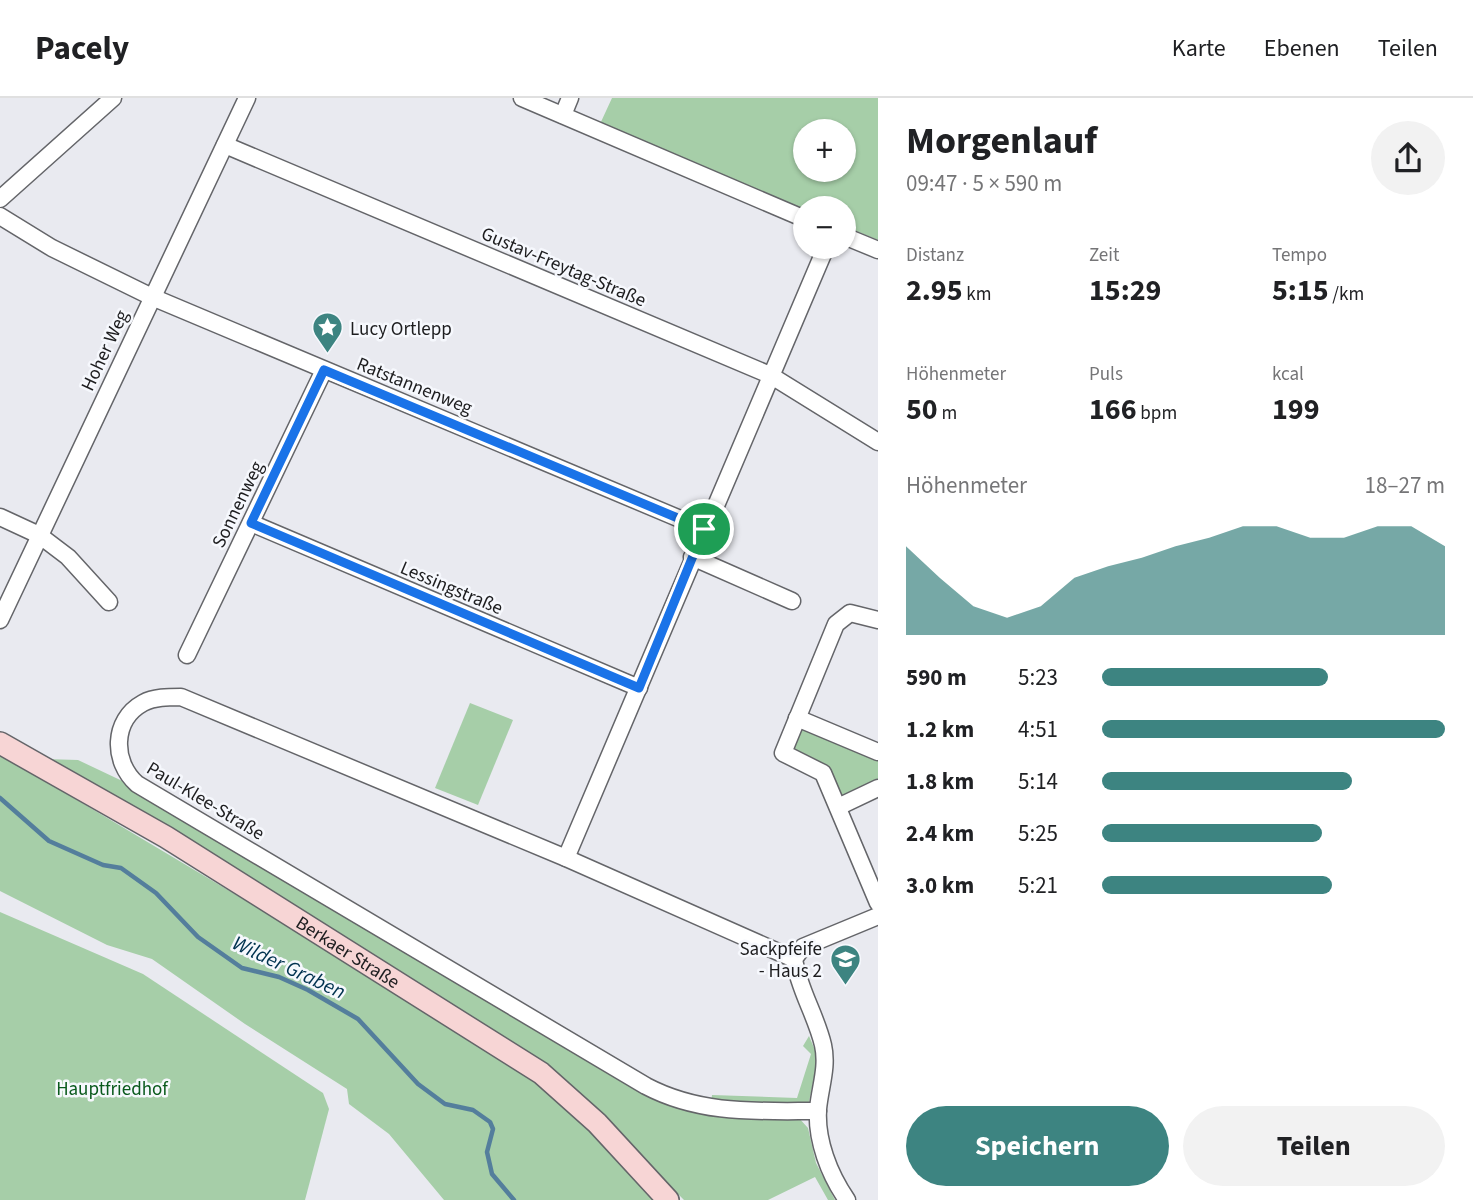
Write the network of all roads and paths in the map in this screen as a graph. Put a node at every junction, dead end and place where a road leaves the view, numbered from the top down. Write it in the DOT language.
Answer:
graph roads {
  1 [pos="113,98"];
  2 [pos="247,98"];
  3 [pos="522,98"];
  4 [pos="570,98"];
  5 [pos="563,115"];
  6 [pos="225,145"];
  7 [pos="0,199"];
  8 [pos="793,214"];
  9 [pos="0,216"];
  10 [pos="856,241"];
  11 [pos="878,250"];
  12 [pos="821,259"];
  13 [pos="152,297"];
  14 [pos="324,370"];
  15 [pos="770,375"];
  16 [pos="878,442"];
  17 [pos="0,517"];
  18 [pos="251,523"];
  19 [pos="704,529"];
  20 [pos="39,535"];
  21 [pos="692,557"];
  22 [pos="792,601"];
  23 [pos="109,602"];
  24 [pos="0,620"];
  25 [pos="878,620"];
  26 [pos="187,655"];
  27 [pos="639,688"];
  28 [pos="797,718"];
  29 [pos="0,743"];
  30 [pos="878,752"];
  31 [pos="878,788"];
  32 [pos="838,807"];
  33 [pos="566,858"];
  34 [pos="878,903"];
  35 [pos="878,916"];
  36 [pos="794,959"];
  37 [pos="818,1111"];
  38 [pos="668,1200"];
  39 [pos="847,1200"];
  1 -- 7 [label="street"];
  2 -- 6 [label="street, Hoher Weg"];
  3 -- 5 [label="street"];
  4 -- 5 [label="street"];
  5 -- 8 [label="street"];
  6 -- 13 [label="street, Hoher Weg"];
  6 -- 15 [label="street, Gustav-Freytag-Straße"];
  9 -- 13 [label="street, Ratstannenweg"];
  10 -- 11 [label="street"];
  12 -- 15 [label="street"];
  13 -- 14 [label="street, Ratstannenweg"];
  13 -- 20 [label="street, Hoher Weg"];
  14 -- 18 [label="street, Sonnenweg"];
  14 -- 19 [label="street, Ratstannenweg"];
  15 -- 16 [label="street, Gustav-Freytag-Straße"];
  15 -- 19 [label="street"];
  17 -- 20 [label="street"];
  18 -- 26 [label="street, Sonnenweg"];
  18 -- 27 [label="street, Lessingstraße"];
  19 -- 21 [label="street"];
  20 -- 23 [label="street"];
  20 -- 24 [label="street, Hoher Weg"];
  21 -- 22 [label="street"];
  21 -- 27 [label="street"];
  25 -- 28 [label="street"];
  27 -- 33 [label="street"];
  28 -- 30 [label="street"];
  28 -- 32 [label="street"];
  29 -- 38 [label="main road, Berkaer Straße"];
  31 -- 32 [label="street"];
  32 -- 34 [label="street"];
  33 -- 36 [label="street, Paul-Klee-Straße"];
  33 -- 37 [label="street, Paul-Klee-Straße"];
  35 -- 36 [label="street"];
  36 -- 37 [label="street"];
  37 -- 39 [label="street"];
}
